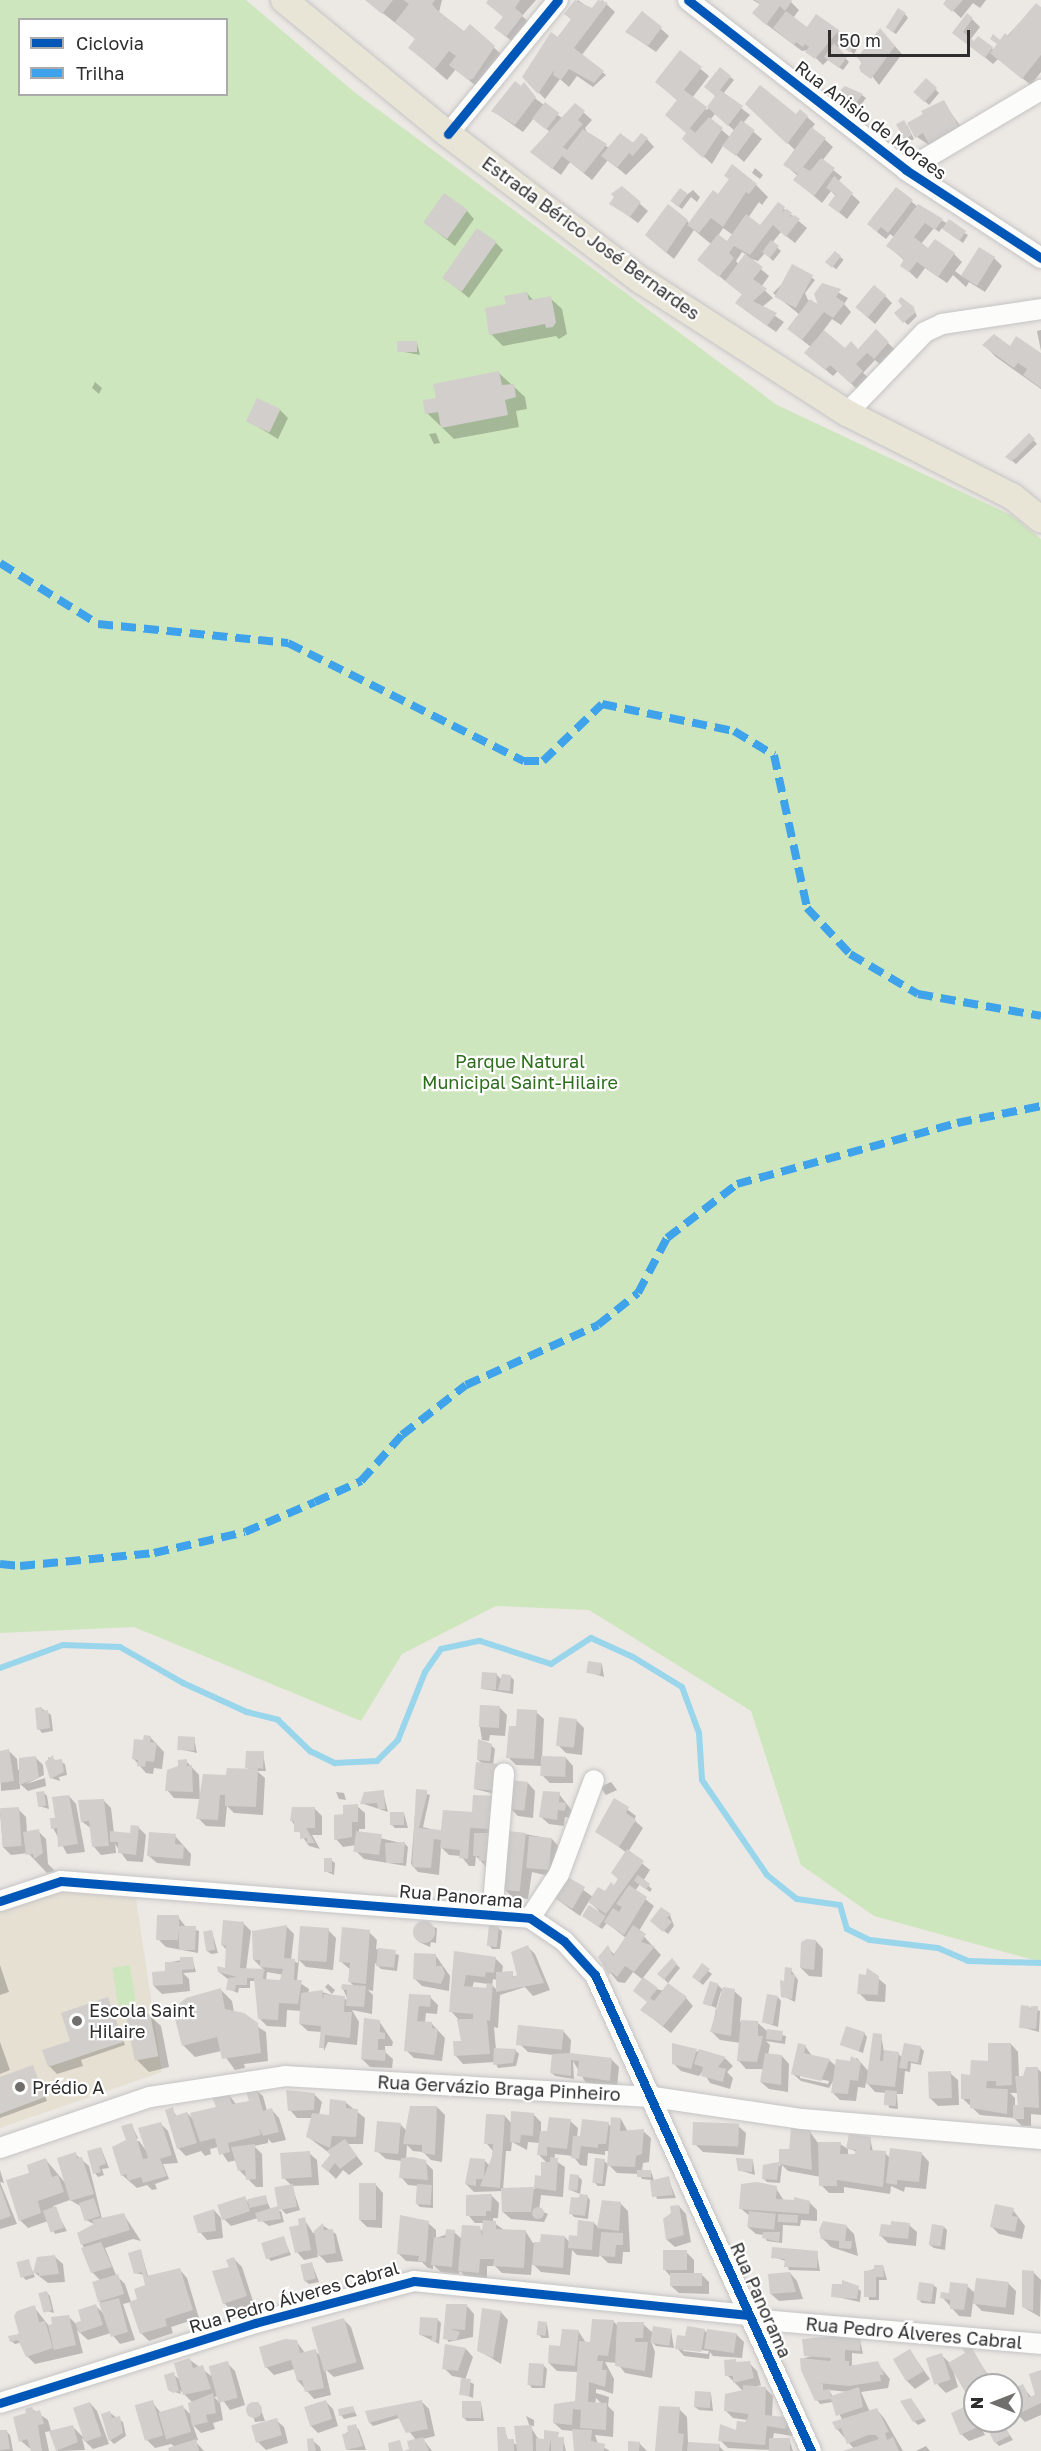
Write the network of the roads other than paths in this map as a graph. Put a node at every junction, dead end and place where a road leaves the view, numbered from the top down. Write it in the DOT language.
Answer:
graph roads {
  1 [pos="284,0"];
  2 [pos="558,0"];
  3 [pos="688,0"];
  4 [pos="1041,90"];
  5 [pos="448,134"];
  6 [pos="906,170"];
  7 [pos="1041,258"];
  8 [pos="1041,309"];
  9 [pos="847,413"];
  10 [pos="1041,520"];
  11 [pos="504,1774"];
  12 [pos="594,1780"];
  13 [pos="0,1902"];
  14 [pos="492,1915"];
  15 [pos="530,1918"];
  16 [pos="653,2097"];
  17 [pos="1041,2139"];
  18 [pos="0,2148"];
  19 [pos="750,2317"];
  20 [pos="1041,2344"];
  21 [pos="0,2403"];
  22 [pos="811,2451"];
  1 -- 5 [label="main road, Estrada Bérico José Bernardes"];
  2 -- 5 [label="street"];
  3 -- 6 [label="street, Rua Anisio de Moraes"];
  4 -- 6 [label="street"];
  5 -- 9 [label="main road, Estrada Bérico José Bernardes"];
  6 -- 7 [label="street, Rua Anisio de Moraes"];
  8 -- 9 [label="street"];
  9 -- 10 [label="main road, Estrada Bérico José Bernardes"];
  11 -- 14 [label="street"];
  12 -- 15 [label="street"];
  13 -- 14 [label="street, Rua Panorama"];
  14 -- 15 [label="street, Rua Panorama"];
  15 -- 16 [label="street, Rua Panorama"];
  16 -- 17 [label="street, Rua Gervázio Braga Pinheiro"];
  16 -- 18 [label="street, Rua Gervázio Braga Pinheiro"];
  16 -- 19 [label="street, Rua Panorama"];
  19 -- 20 [label="street, Rua Pedro Álveres Cabral"];
  19 -- 21 [label="street, Rua Pedro Álveres Cabral"];
  19 -- 22 [label="street, Rua Panorama"];
}
